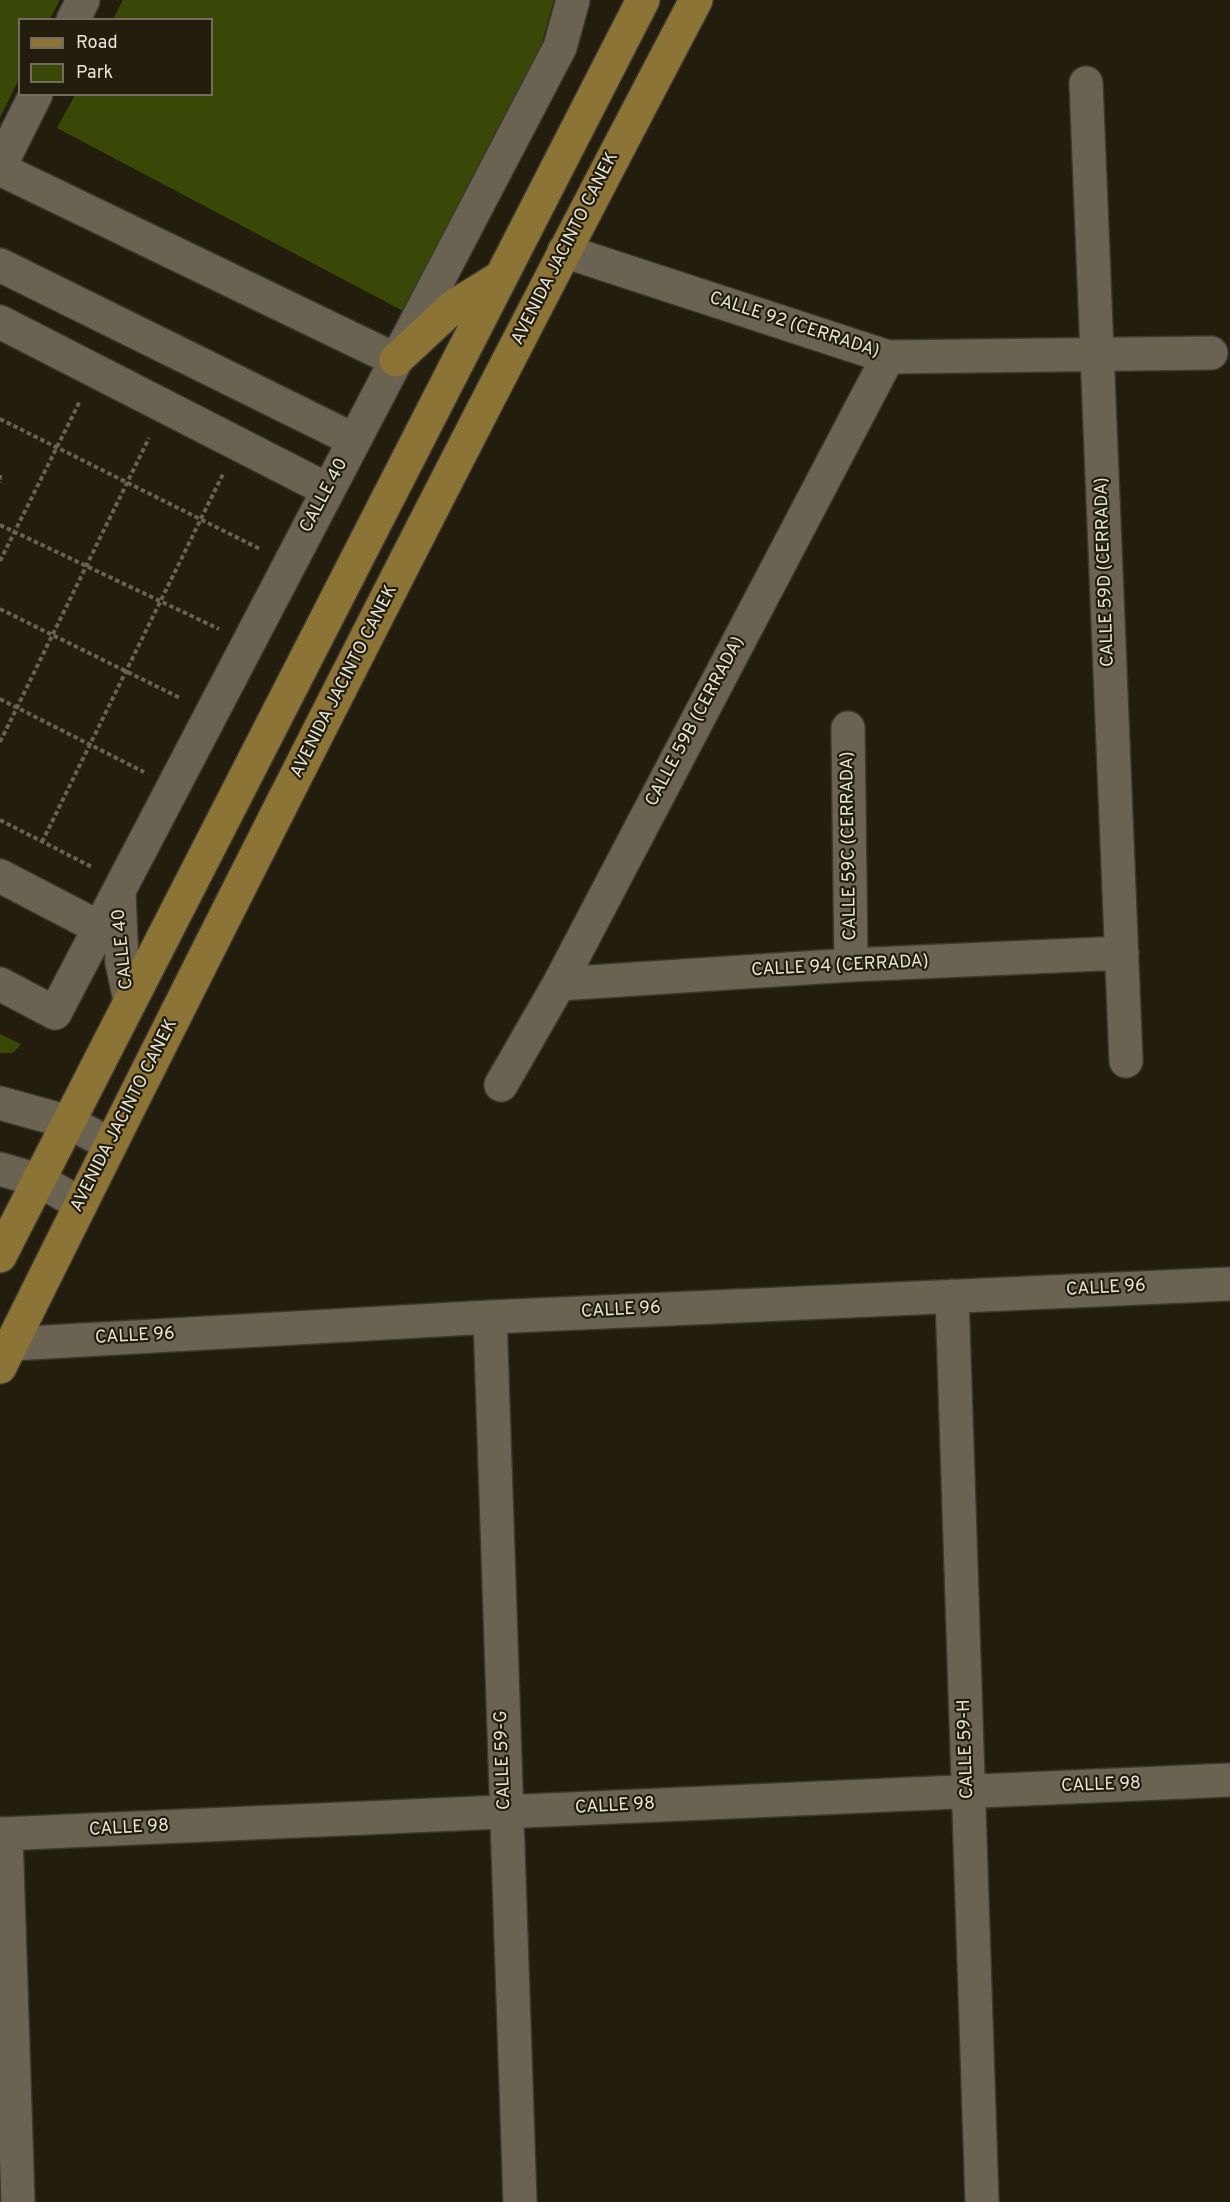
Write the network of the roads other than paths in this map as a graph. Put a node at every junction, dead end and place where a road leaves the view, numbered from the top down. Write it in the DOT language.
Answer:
graph roads {
  1 [pos="83,0"];
  2 [pos="573,0"];
  3 [pos="696,0"];
  4 [pos="642,1"];
  5 [pos="75,18"];
  6 [pos="1086,83"];
  7 [pos="35,96"];
  8 [pos="0,168"];
  9 [pos="564,251"];
  10 [pos="0,264"];
  11 [pos="501,277"];
  12 [pos="0,322"];
  13 [pos="1211,352"];
  14 [pos="1097,354"];
  15 [pos="888,357"];
  16 [pos="396,360"];
  17 [pos="354,440"];
  18 [pos="328,490"];
  19 [pos="849,728"];
  20 [pos="0,876"];
  21 [pos="110,882"];
  22 [pos="100,928"];
  23 [pos="1122,953"];
  24 [pos="851,965"];
  25 [pos="0,984"];
  26 [pos="559,984"];
  27 [pos="130,1000"];
  28 [pos="1126,1061"];
  29 [pos="501,1085"];
  30 [pos="0,1103"];
  31 [pos="68,1122"];
  32 [pos="110,1144"];
  33 [pos="0,1169"];
  34 [pos="38,1180"];
  35 [pos="81,1204"];
  36 [pos="0,1256"];
  37 [pos="1230,1284"];
  38 [pos="952,1296"];
  39 [pos="490,1317"];
  40 [pos="6,1356"];
  41 [pos="1230,1780"];
  42 [pos="968,1792"];
  43 [pos="506,1812"];
  44 [pos="3,1834"];
  45 [pos="18,2202"];
  46 [pos="520,2202"];
  47 [pos="981,2202"];
  1 -- 5 [label="street"];
  2 -- 16 [label="street, CALLE 40"];
  3 -- 9 [label="main road, AVENIDA JACINTO CANEK"];
  4 -- 11 [label="main road"];
  6 -- 14 [label="street, CALLE 59D (CERRADA)"];
  7 -- 8 [label="street"];
  8 -- 16 [label="street"];
  9 -- 15 [label="street, CALLE 92 (CERRADA)"];
  9 -- 32 [label="main road, AVENIDA JACINTO CANEK"];
  10 -- 17 [label="street"];
  11 -- 16 [label="main road"];
  11 -- 27 [label="main road"];
  12 -- 18 [label="street"];
  13 -- 14 [label="street, CALLE 92 (CERRADA)"];
  14 -- 15 [label="street, CALLE 92 (CERRADA)"];
  14 -- 23 [label="street, CALLE 59D (CERRADA)"];
  15 -- 26 [label="street, CALLE 59B (CERRADA)"];
  16 -- 17 [label="street, CALLE 40"];
  17 -- 18 [label="street, CALLE 40"];
  18 -- 21 [label="street, CALLE 40"];
  19 -- 24 [label="street, CALLE 59C (CERRADA)"];
  20 -- 22 [label="street"];
  21 -- 22 [label="street"];
  21 -- 27 [label="street, CALLE 40"];
  22 -- 25 [label="street"];
  23 -- 24 [label="street, CALLE 94 (CERRADA)"];
  23 -- 28 [label="street, CALLE 59D (CERRADA)"];
  24 -- 26 [label="street, CALLE 94 (CERRADA)"];
  26 -- 29 [label="street, CALLE 59B (CERRADA)"];
  27 -- 31 [label="main road"];
  30 -- 31 [label="street"];
  31 -- 32 [label="street"];
  31 -- 34 [label="main road"];
  32 -- 35 [label="main road, AVENIDA JACINTO CANEK"];
  33 -- 34 [label="street"];
  34 -- 35 [label="street"];
  34 -- 36 [label="main road"];
  35 -- 40 [label="main road, AVENIDA JACINTO CANEK"];
  37 -- 38 [label="street, CALLE 96"];
  38 -- 39 [label="street, CALLE 96"];
  38 -- 42 [label="street, CALLE 59-H"];
  39 -- 40 [label="street, CALLE 96"];
  39 -- 43 [label="street, CALLE 59-G"];
  41 -- 42 [label="street, CALLE 98"];
  42 -- 43 [label="street, CALLE 98"];
  42 -- 47 [label="street, CALLE 59-H"];
  43 -- 44 [label="street, CALLE 98"];
  43 -- 46 [label="street, CALLE 59-G"];
  44 -- 45 [label="street"];
}
